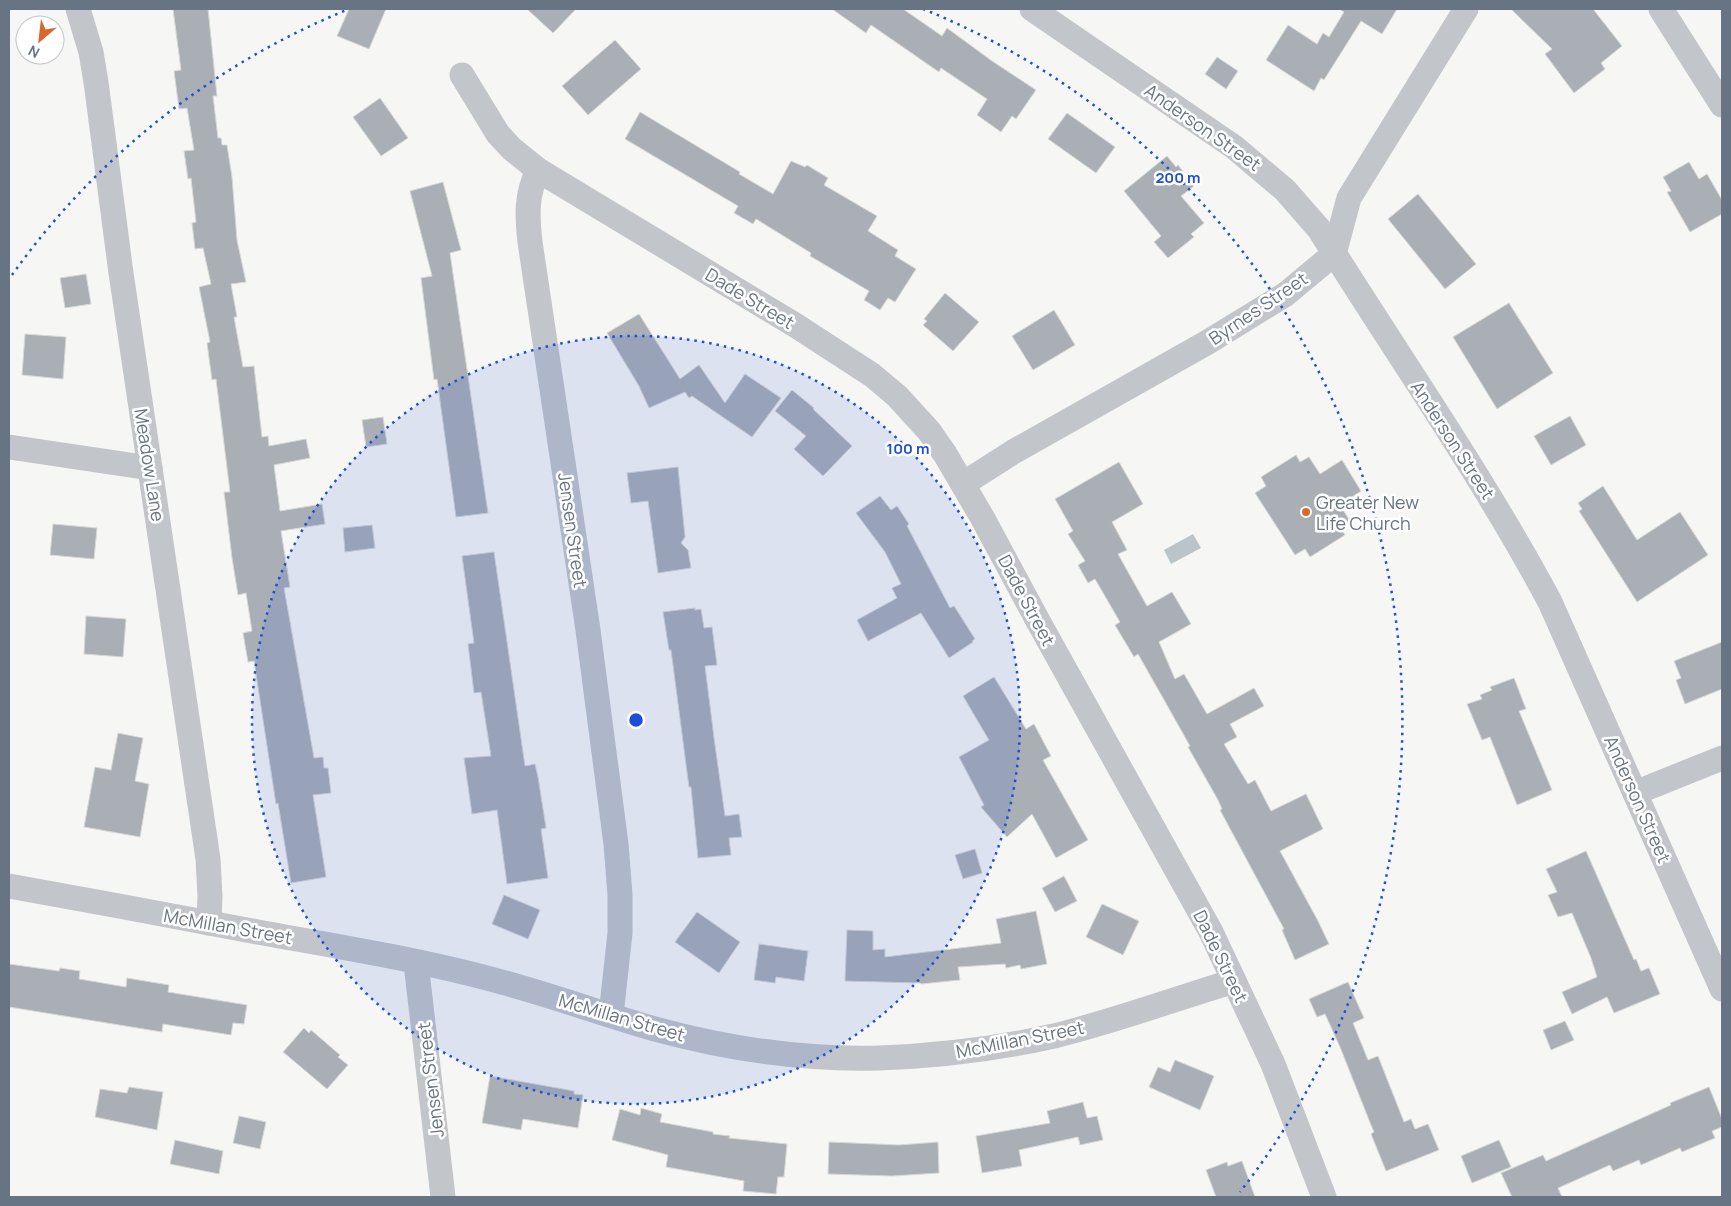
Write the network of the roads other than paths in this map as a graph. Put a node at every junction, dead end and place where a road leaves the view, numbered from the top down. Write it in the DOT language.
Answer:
graph roads {
  1 [pos="78,9"];
  2 [pos="1032,9"];
  3 [pos="1067,9"];
  4 [pos="1466,9"];
  5 [pos="1661,9"];
  6 [pos="1069,34"];
  7 [pos="462,75"];
  8 [pos="1722,104"];
  9 [pos="538,170"];
  10 [pos="1334,254"];
  11 [pos="9,447"];
  12 [pos="150,468"];
  13 [pos="962,484"];
  14 [pos="1722,758"];
  15 [pos="1635,793"];
  16 [pos="9,886"];
  17 [pos="209,923"];
  18 [pos="416,963"];
  19 [pos="1234,981"];
  20 [pos="1722,989"];
  21 [pos="611,1015"];
  22 [pos="443,1197"];
  23 [pos="1324,1197"];
  1 -- 12 [label="street, Meadow Lane"];
  2 -- 6 [label="street, Anderson Street"];
  3 -- 6 [label="street"];
  4 -- 10 [label="street"];
  5 -- 8 [label="street"];
  6 -- 10 [label="street, Anderson Street"];
  7 -- 9 [label="street"];
  9 -- 13 [label="street, Dade Street"];
  9 -- 21 [label="street, Jensen Street"];
  10 -- 13 [label="street, Byrnes Street"];
  10 -- 15 [label="street, Anderson Street"];
  11 -- 12 [label="street"];
  12 -- 17 [label="street, Meadow Lane"];
  13 -- 19 [label="street, Dade Street"];
  14 -- 15 [label="street"];
  15 -- 20 [label="street, Anderson Street"];
  16 -- 17 [label="street, McMillan Street"];
  17 -- 18 [label="street, McMillan Street"];
  18 -- 21 [label="street, McMillan Street"];
  18 -- 22 [label="street, Jensen Street"];
  19 -- 21 [label="street, McMillan Street"];
  19 -- 23 [label="street, Dade Street"];
}
